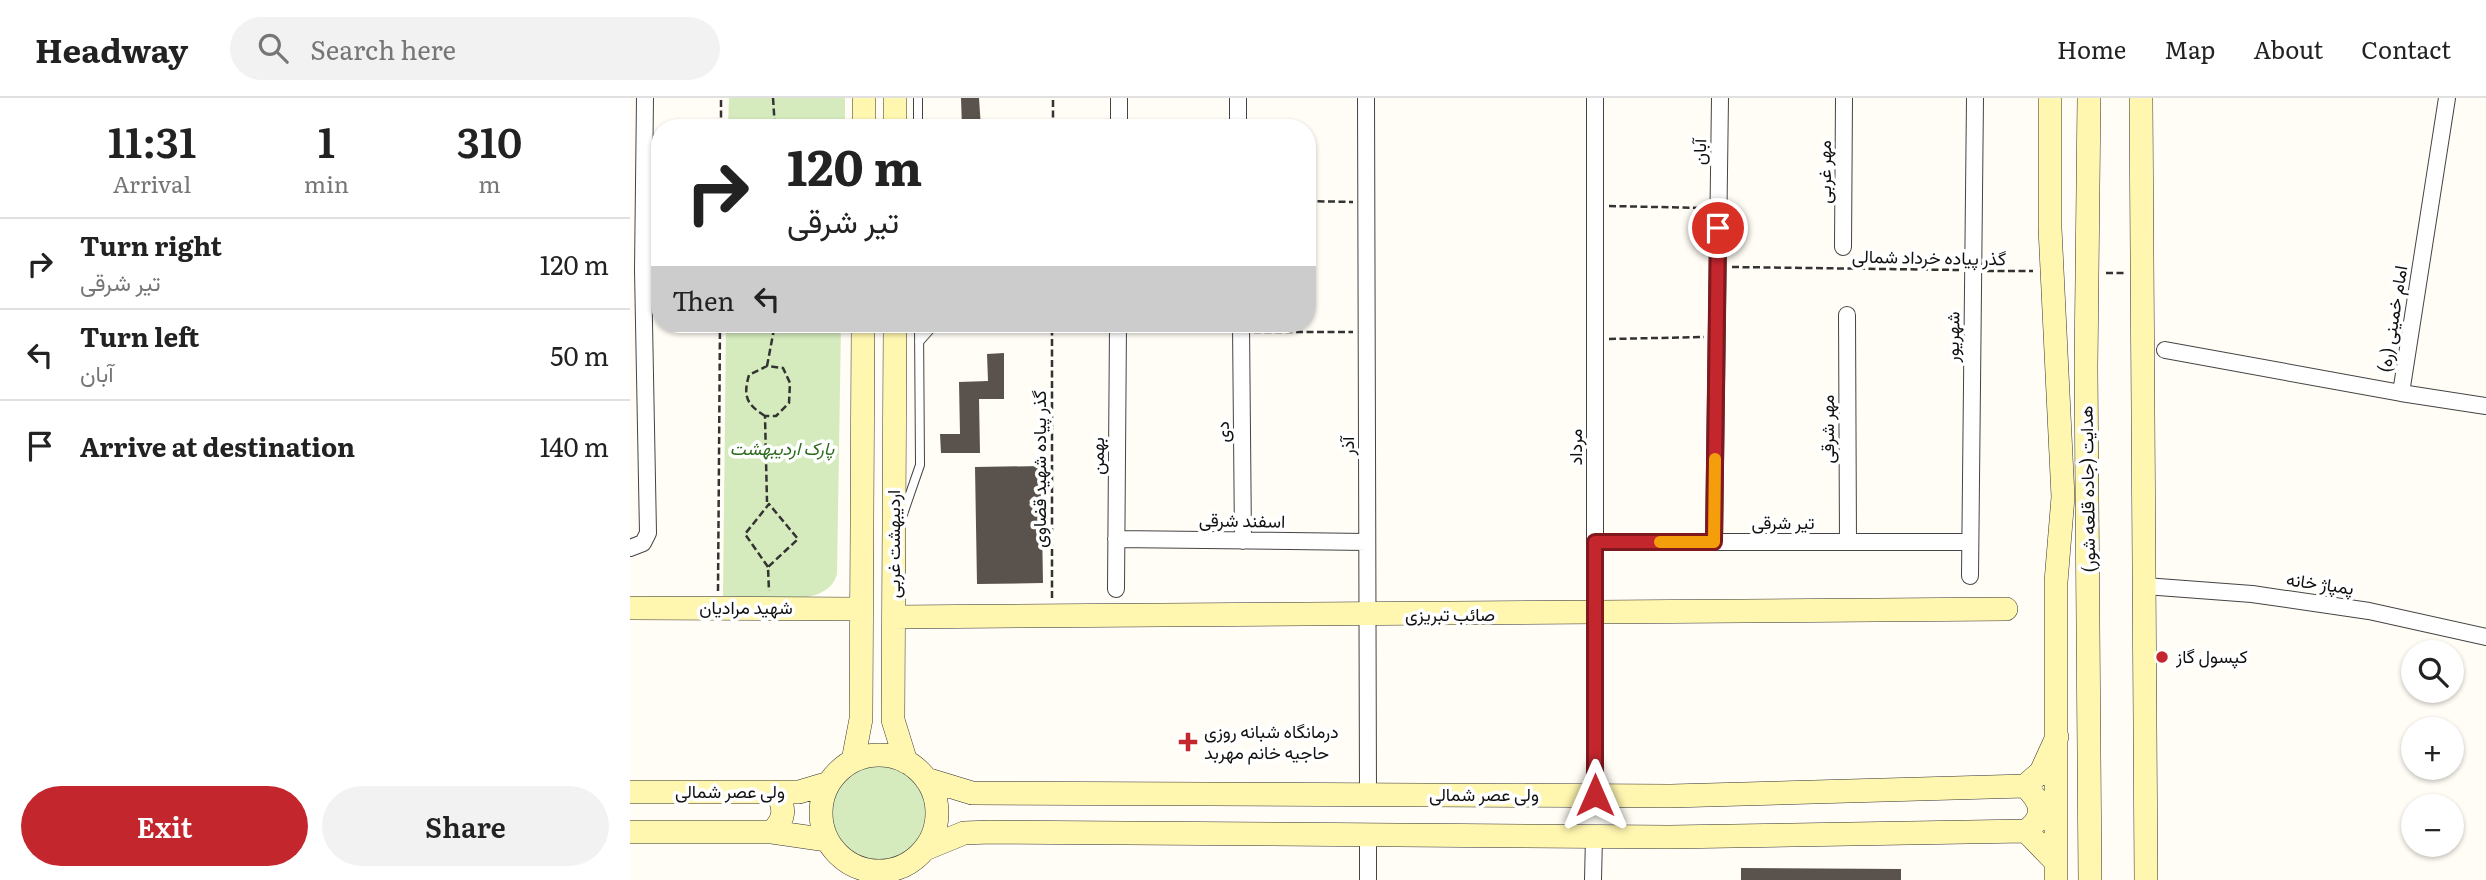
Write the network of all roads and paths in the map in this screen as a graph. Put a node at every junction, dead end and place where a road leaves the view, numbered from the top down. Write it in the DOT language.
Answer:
graph roads {
  1 [pos="645,98"];
  2 [pos="721,98"];
  3 [pos="773,98"];
  4 [pos="864,98"];
  5 [pos="895,98"];
  6 [pos="918,98"];
  7 [pos="1053,98"];
  8 [pos="1119,98"];
  9 [pos="1238,98"];
  10 [pos="1366,98"];
  11 [pos="1595,98"];
  12 [pos="1720,98"];
  13 [pos="1844,98"];
  14 [pos="1975,98"];
  15 [pos="2050,98"];
  16 [pos="2089,98"];
  17 [pos="2141,98"];
  18 [pos="2447,98"];
  19 [pos="721,119"];
  20 [pos="774,119"];
  21 [pos="864,119"];
  22 [pos="895,119"];
  23 [pos="918,119"];
  24 [pos="1053,119"];
  25 [pos="1119,119"];
  26 [pos="1238,119"];
  27 [pos="1316,201"];
  28 [pos="1366,202"];
  29 [pos="1595,206"];
  30 [pos="1718,208"];
  31 [pos="2090,246"];
  32 [pos="1843,247"];
  33 [pos="1718,267"];
  34 [pos="1973,271"];
  35 [pos="2052,272"];
  36 [pos="2089,272"];
  37 [pos="2141,273"];
  38 [pos="2141,313"];
  39 [pos="1847,315"];
  40 [pos="1316,330"];
  41 [pos="1366,332"];
  42 [pos="720,333"];
  43 [pos="773,333"];
  44 [pos="863,333"];
  45 [pos="895,333"];
  46 [pos="919,333"];
  47 [pos="927,333"];
  48 [pos="1052,333"];
  49 [pos="1118,333"];
  50 [pos="1241,333"];
  51 [pos="1717,337"];
  52 [pos="1595,339"];
  53 [pos="919,342"];
  54 [pos="2165,350"];
  55 [pos="767,366"];
  56 [pos="2142,374"];
  57 [pos="2401,393"];
  58 [pos="2486,406"];
  59 [pos="765,416"];
  60 [pos="2063,497"];
  61 [pos="767,502"];
  62 [pos="894,539"];
  63 [pos="1116,540"];
  64 [pos="1243,541"];
  65 [pos="1367,542"];
  66 [pos="1595,542"];
  67 [pos="1714,542"];
  68 [pos="1848,542"];
  69 [pos="1970,542"];
  70 [pos="636,545"];
  71 [pos="768,566"];
  72 [pos="1970,576"];
  73 [pos="2145,586"];
  74 [pos="1116,589"];
  75 [pos="630,608"];
  76 [pos="718,608"];
  77 [pos="769,608"];
  78 [pos="861,609"];
  79 [pos="2007,609"];
  80 [pos="1595,614"];
  81 [pos="1052,615"];
  82 [pos="1367,615"];
  83 [pos="894,617"];
  84 [pos="2486,638"];
  85 [pos="861,702"];
  86 [pos="893,712"];
  87 [pos="2057,737"];
  88 [pos="853,761"];
  89 [pos="906,762"];
  90 [pos="926,779"];
  91 [pos="829,783"];
  92 [pos="2025,786"];
  93 [pos="630,792"];
  94 [pos="776,792"];
  95 [pos="991,793"];
  96 [pos="1368,794"];
  97 [pos="1595,795"];
  98 [pos="2026,831"];
  99 [pos="630,832"];
  100 [pos="772,832"];
  101 [pos="990,832"];
  102 [pos="1368,835"];
  103 [pos="1594,836"];
  104 [pos="827,840"];
  105 [pos="925,849"];
  106 [pos="848,870"];
  107 [pos="2056,871"];
  108 [pos="903,873"];
  109 [pos="1368,880"];
  110 [pos="1593,880"];
  111 [pos="2090,880"];
  112 [pos="2146,880"];
  1 -- 70 [label="street"];
  2 -- 19 [label="path"];
  3 -- 20 [label="path"];
  4 -- 21 [label="main road"];
  5 -- 22 [label="main road"];
  6 -- 23 [label="lane"];
  7 -- 24 [label="path"];
  8 -- 25 [label="street"];
  9 -- 26 [label="street"];
  10 -- 28 [label="street, آذر"];
  11 -- 29 [label="street, مرداد"];
  12 -- 30 [label="street, آبان"];
  13 -- 32 [label="street, مهر غربی"];
  14 -- 34 [label="street, شهریور"];
  15 -- 35 [label="main road"];
  16 -- 31 [label="main road, هدایت (جاده قلعه شور)"];
  17 -- 37 [label="main road"];
  18 -- 57 [label="street, امام خمینی (ره)"];
  27 -- 28 [label="path"];
  28 -- 41 [label="street, آذر"];
  29 -- 30 [label="path"];
  29 -- 52 [label="street, مرداد"];
  30 -- 33 [label="street, آبان"];
  31 -- 36 [label="main road, هدایت (جاده قلعه شور)"];
  31 -- 60 [label="main road"];
  33 -- 34 [label="path, گذر پیاده خرداد شمالی"];
  33 -- 51 [label="street, آبان"];
  34 -- 35 [label="path, گذر پیاده خرداد شمالی"];
  34 -- 69 [label="street, شهریور"];
  35 -- 60 [label="main road"];
  36 -- 37 [label="path"];
  36 -- 111 [label="main road, هدایت (جاده قلعه شور)"];
  37 -- 38 [label="main road"];
  38 -- 54 [label="street"];
  38 -- 56 [label="main road"];
  39 -- 68 [label="street, مهر شرقی"];
  40 -- 41 [label="path"];
  41 -- 65 [label="street, آذر"];
  42 -- 76 [label="path"];
  43 -- 55 [label="path"];
  44 -- 78 [label="main road, اردیبهشت غربی"];
  45 -- 62 [label="main road, اردیبهشت غربی"];
  46 -- 53 [label="lane"];
  47 -- 53 [label="lane"];
  48 -- 81 [label="path, گذر پیاده شهید قضاوی"];
  49 -- 63 [label="street, بهمن"];
  50 -- 64 [label="street, دی"];
  51 -- 52 [label="path"];
  51 -- 67 [label="street, آبان"];
  52 -- 66 [label="street, مرداد"];
  53 -- 62 [label="lane"];
  54 -- 56 [label="street"];
  54 -- 57 [label="street, امام خمینی (ره)"];
  55 -- 59 [label="path"];
  55 -- 59 [label="path"];
  56 -- 73 [label="main road"];
  57 -- 58 [label="street"];
  59 -- 61 [label="path"];
  60 -- 87 [label="main road"];
  62 -- 83 [label="main road, اردیبهشت غربی"];
  63 -- 64 [label="street, اسفند شرقی"];
  63 -- 74 [label="street, بهمن"];
  64 -- 65 [label="street, اسفند شرقی"];
  65 -- 82 [label="street, آذر"];
  66 -- 67 [label="street, تیر شرقی"];
  66 -- 80 [label="street, مرداد"];
  67 -- 68 [label="street, تیر شرقی"];
  68 -- 69 [label="street, تیر شرقی"];
  69 -- 72 [label="street, شهریور"];
  71 -- 71 [label="path"];
  71 -- 77 [label="path"];
  73 -- 84 [label="street, پمپاژ خانه"];
  73 -- 112 [label="main road"];
  75 -- 76 [label="main road, شهید مرادیان"];
  76 -- 77 [label="main road, شهید مرادیان"];
  77 -- 78 [label="main road, شهید مرادیان"];
  78 -- 85 [label="main road, اردیبهشت غربی"];
  79 -- 80 [label="main road, صائب تبریزی"];
  80 -- 82 [label="main road, صائب تبریزی"];
  80 -- 97 [label="street, مرداد"];
  81 -- 82 [label="main road, صائب تبریزی"];
  81 -- 83 [label="main road, صائب تبریزی"];
  82 -- 96 [label="street, آذر"];
  83 -- 86 [label="main road, اردیبهشت غربی"];
  85 -- 86 [label="main road"];
  85 -- 88 [label="main road, اردیبهشت غربی"];
  86 -- 89 [label="main road, اردیبهشت غربی"];
  87 -- 92 [label="main road"];
  87 -- 107 [label="main road"];
  88 -- 89 [label="main road"];
  88 -- 91 [label="main road"];
  89 -- 90 [label="main road"];
  90 -- 95 [label="main road, ولی عصر شمالی"];
  90 -- 105 [label="main road"];
  91 -- 94 [label="main road, ولی عصر شمالی"];
  91 -- 104 [label="main road"];
  92 -- 97 [label="main road, ولی عصر شمالی"];
  92 -- 98 [label="main road"];
  93 -- 94 [label="main road, ولی عصر شمالی"];
  94 -- 100 [label="main road"];
  95 -- 96 [label="main road, ولی عصر شمالی"];
  95 -- 101 [label="main road"];
  96 -- 97 [label="main road, ولی عصر شمالی"];
  98 -- 103 [label="main road"];
  98 -- 107 [label="main road"];
  99 -- 100 [label="main road"];
  100 -- 104 [label="main road"];
  101 -- 102 [label="main road"];
  101 -- 105 [label="main road"];
  102 -- 103 [label="main road"];
  102 -- 109 [label="street"];
  103 -- 110 [label="street"];
  104 -- 106 [label="main road"];
  105 -- 108 [label="main road"];
  106 -- 108 [label="main road"];
}
